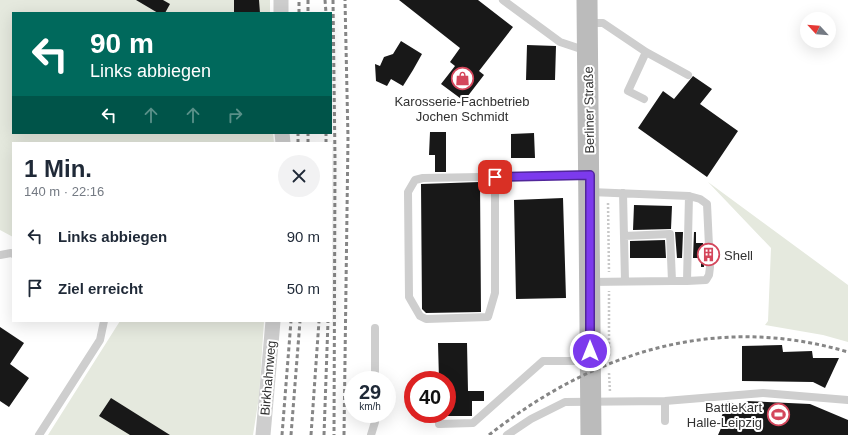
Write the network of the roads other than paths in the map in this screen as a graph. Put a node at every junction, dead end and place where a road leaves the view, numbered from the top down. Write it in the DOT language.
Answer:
graph roads {
  1 [pos="281,0"];
  2 [pos="503,0"];
  3 [pos="587,0"];
  4 [pos="282,12"];
  5 [pos="587,23"];
  6 [pos="588,51"];
  7 [pos="646,52"];
  8 [pos="688,75"];
  9 [pos="644,99"];
  10 [pos="495,177"];
  11 [pos="590,184"];
  12 [pos="623,194"];
  13 [pos="689,196"];
  14 [pos="624,236"];
  15 [pos="12,254"];
  16 [pos="0,255"];
  17 [pos="672,281"];
  18 [pos="687,281"];
  19 [pos="590,282"];
  20 [pos="625,282"];
  21 [pos="104,322"];
  22 [pos="273,322"];
  23 [pos="375,328"];
  24 [pos="590,361"];
  25 [pos="375,371"];
  26 [pos="848,400"];
  27 [pos="592,402"];
  28 [pos="665,402"];
  29 [pos="665,421"];
  30 [pos="375,423"];
  31 [pos="439,424"];
  32 [pos="38,435"];
  33 [pos="263,435"];
  34 [pos="371,435"];
  35 [pos="507,435"];
  36 [pos="591,435"];
  1 -- 4 [label="street"];
  2 -- 6 [label="lane"];
  3 -- 5 [label="street, Berliner Straße"];
  5 -- 6 [label="street, Berliner Straße"];
  5 -- 7 [label="lane"];
  6 -- 11 [label="street, Berliner Straße"];
  7 -- 8 [label="lane"];
  7 -- 9 [label="lane"];
  10 -- 10 [label="lane"];
  10 -- 11 [label="lane"];
  11 -- 12 [label="lane"];
  11 -- 19 [label="street, Berliner Straße"];
  12 -- 13 [label="lane"];
  12 -- 14 [label="lane"];
  13 -- 18 [label="lane"];
  13 -- 18 [label="lane"];
  14 -- 17 [label="lane"];
  14 -- 20 [label="lane"];
  15 -- 16 [label="lane"];
  17 -- 18 [label="lane"];
  17 -- 20 [label="lane"];
  19 -- 20 [label="lane"];
  19 -- 24 [label="street, Berliner Straße"];
  21 -- 32 [label="lane"];
  22 -- 33 [label="street, Birkhahnweg"];
  23 -- 25 [label="lane"];
  24 -- 27 [label="street, Berliner Straße"];
  24 -- 31 [label="lane"];
  26 -- 28 [label="lane"];
  27 -- 28 [label="lane"];
  27 -- 35 [label="lane"];
  27 -- 36 [label="street, Berliner Straße"];
  28 -- 29 [label="lane"];
  30 -- 34 [label="lane"];
}
